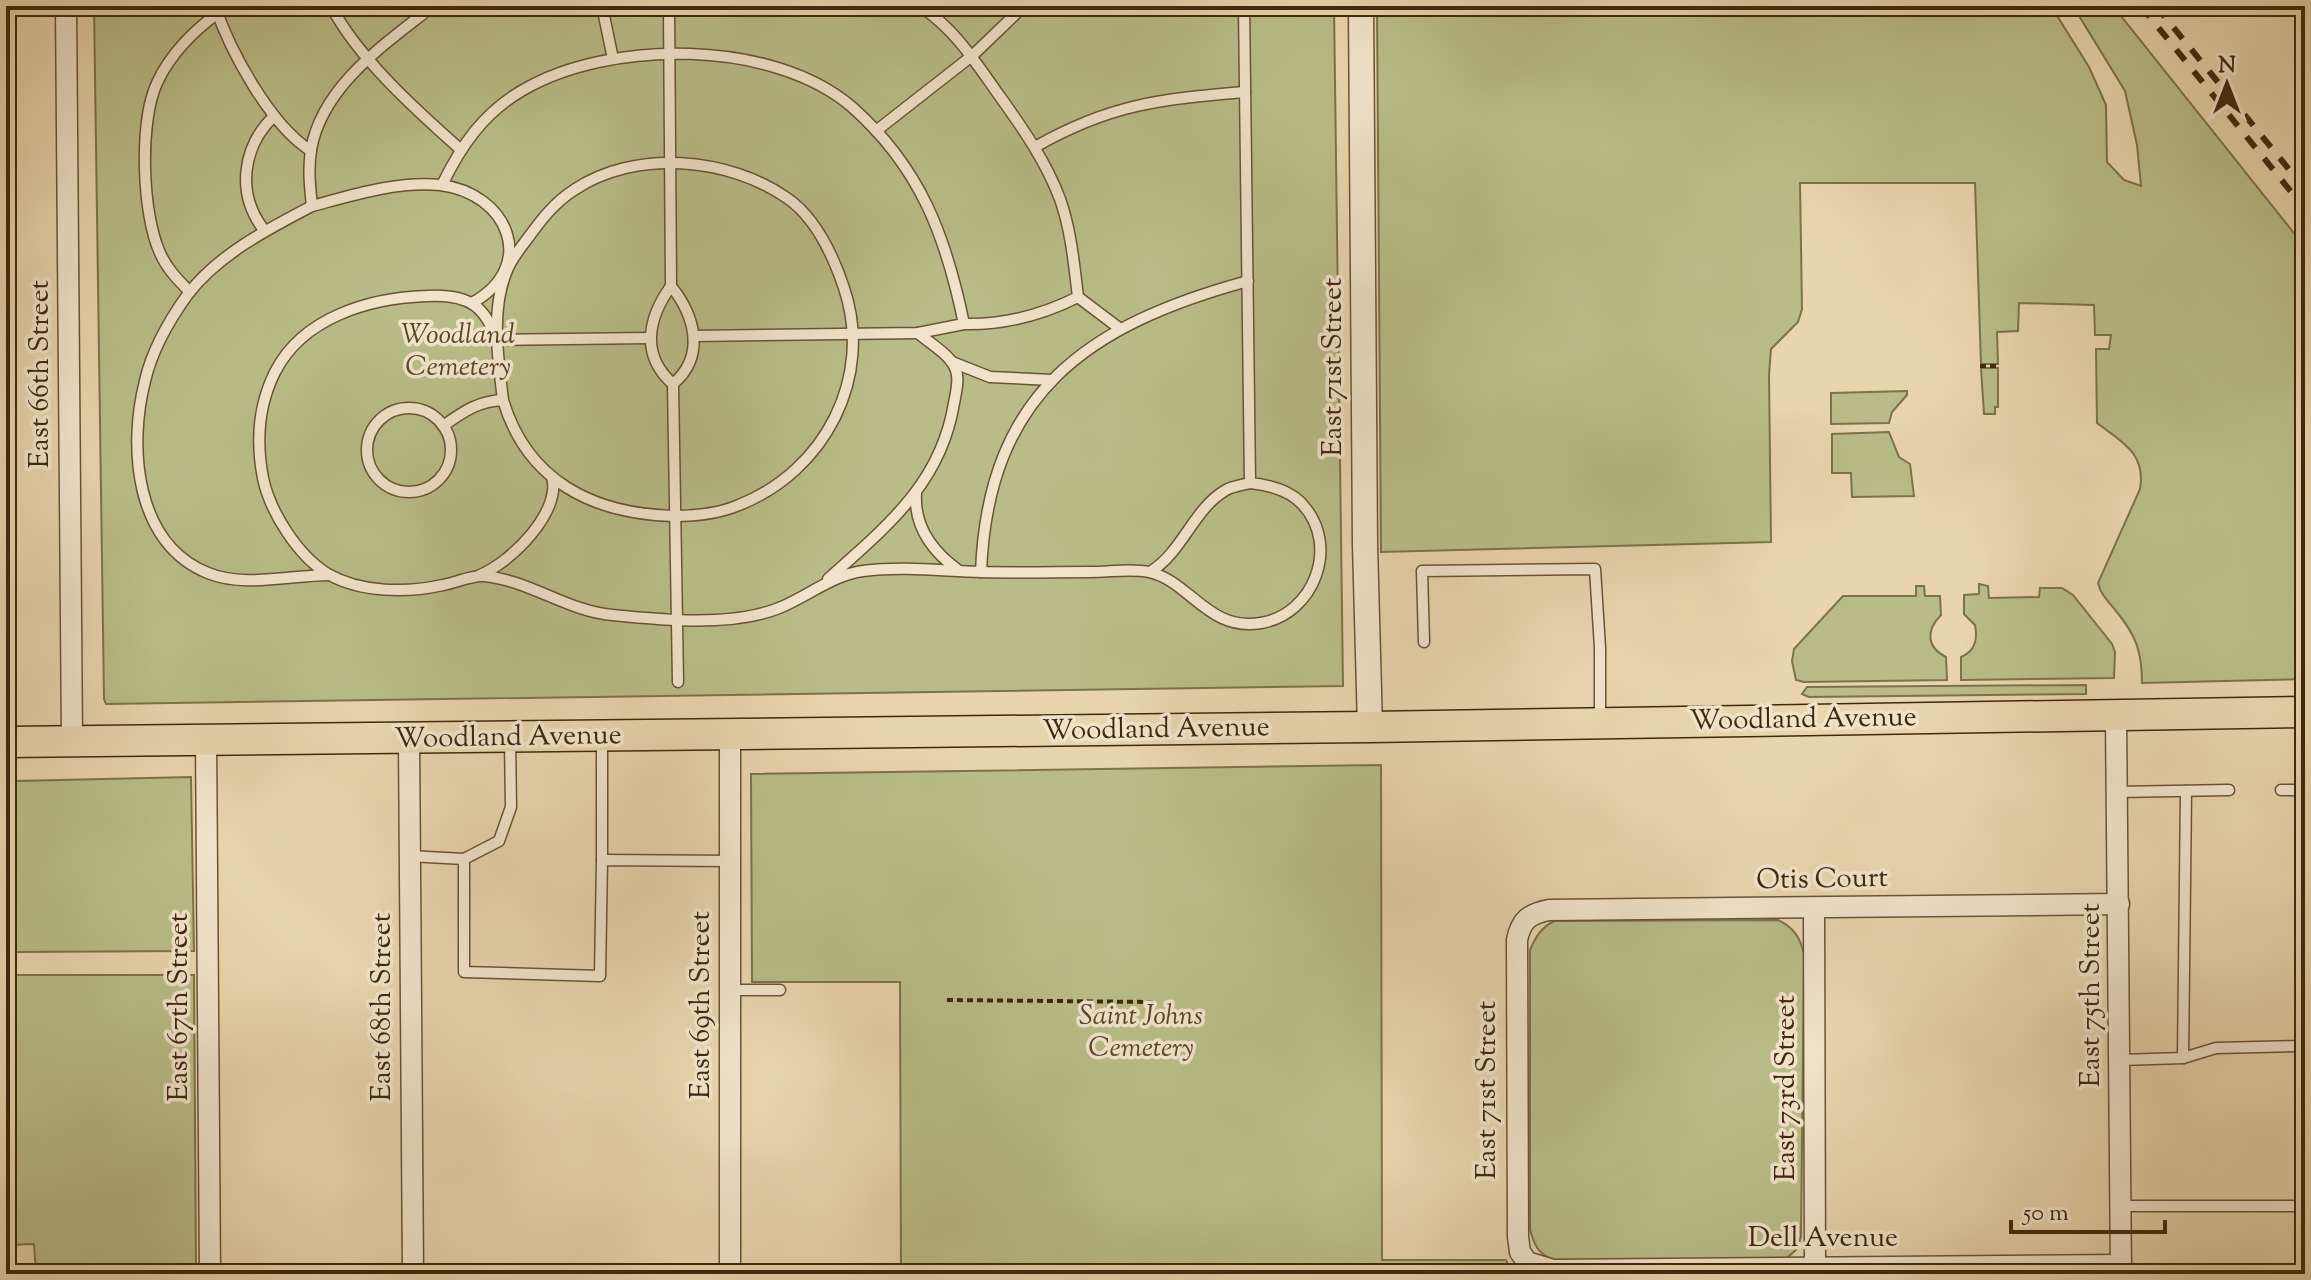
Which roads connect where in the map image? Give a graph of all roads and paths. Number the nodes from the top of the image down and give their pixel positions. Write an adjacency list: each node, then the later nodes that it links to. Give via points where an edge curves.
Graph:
1 (66, 6): 69 (street, East 66th Street)
2 (331, 6): 13 (lane)
3 (433, 6): 13 (lane)
4 (602, 6): 14 (lane)
5 (669, 6): 11 (lane)
6 (920, 6): 12 (lane)
7 (1024, 6): 12 (lane)
8 (1244, 6): 15 (lane)
9 (1361, 6): 63 (street, East 71st Street)
10 (216, 10): 16 (lane); 28 (lane, via 158,81 146,129 152,228 171,273)
11 (670, 54): 14 (lane); 17 (lane, via 771,66 826,89); 21 (lane)
12 (973, 55): 17 (lane); 18 (lane)
13 (370, 58): 19 (lane); 20 (lane, via 333,98)
14 (613, 59): 19 (lane, via 546,78 521,91 478,126)
15 (1245, 92): 18 (lane, via 1173,98 1113,111); 26 (lane)
16 (274, 116): 20 (lane); 24 (lane, via 262,128 246,167 251,210)
17 (876, 131): 31 (lane, via 902,162 934,219 954,273)
18 (1035, 147): 29 (lane, via 1061,202)
19 (460, 149): 22 (lane)
20 (311, 151): 23 (lane)
21 (672, 163): 25 (lane, via 623,170 576,189 543,218); 27 (lane); 34 (lane, via 743,175 802,210 826,245 842,283)
22 (442, 185): 23 (lane, via 379,190); 25 (lane, via 478,197 496,213 509,241)
23 (312, 206): 24 (lane)
24 (264, 230): 28 (lane)
25 (508, 268): 30 (lane, via 493,289); 37 (lane)
26 (1248, 281): 32 (lane, via 1173,304); 46 (lane)
27 (671, 286): 35 (lane, via 691,317); 36 (lane, via 656,309)
28 (190, 292): 54 (lane, via 168,325 145,380 138,446 149,515 176,553 208,573 241,579)
29 (1078, 297): 31 (lane, via 1021,319); 32 (lane)
30 (472, 303): 37 (lane); 54 (lane, via 437,295 359,305 313,330 275,371 259,429 266,490 293,540)
31 (964, 324): 33 (lane)
32 (1119, 328): 41 (lane)
33 (918, 333): 34 (lane); 38 (lane)
34 (853, 334): 35 (lane); 50 (lane, via 846,393 811,455 740,505)
35 (694, 336): 42 (lane, via 690,362)
36 (649, 338): 37 (lane); 42 (lane, via 654,360)
37 (497, 340): 43 (lane)
38 (952, 362): 41 (lane, via 990,377); 47 (lane, via 958,384 952,420 941,454)
39 (1980, 366): 40 (path)
40 (2000, 366)
41 (1052, 380): 52 (lane, via 1032,403 993,483)
42 (673, 384): 50 (lane)
43 (503, 400): 44 (lane, via 486,400); 45 (lane, via 516,434)
44 (443, 426): 44 (lane, via 423,410 409,407 383,415 368,437 366,451 375,476 385,485 411,492 437,481 451,456)
45 (552, 477): 48 (lane); 49 (lane)
46 (1250, 483): 53 (lane, via 1228,489 1210,503 1173,554); 53 (lane, via 1290,494 1314,523 1319,565 1314,585 1291,610 1265,622 1229,621)
47 (916, 492): 51 (lane, via 918,517 930,544); 56 (lane)
48 (576, 494): 49 (lane); 50 (lane, via 617,509)
49 (553, 499): 55 (lane, via 522,544)
50 (676, 516): 57 (lane)
51 (960, 571): 52 (lane); 56 (lane, via 860,572)
52 (981, 572): 53 (lane)
53 (1150, 572)
54 (329, 575): 55 (lane, via 388,590 440,586)
55 (480, 575): 57 (lane, via 580,609)
56 (818, 588): 57 (lane, via 762,614)
57 (677, 620): 59 (lane)
58 (1424, 642): 62 (lane, via 1422,571 1595,569)
59 (678, 682)
60 (2305, 712): 61 (main road, Woodland Avenue)
61 (2116, 716): 62 (main road, Woodland Avenue); 75 (street, East 75th Street)
62 (1600, 723): 63 (main road, Woodland Avenue)
63 (1370, 727): 64 (main road, Woodland Avenue)
64 (730, 735): 65 (main road, Woodland Avenue); 79 (street, East 69th Street)
65 (602, 737): 66 (main road, Woodland Avenue); 78 (lane)
66 (510, 738): 68 (main road, Woodland Avenue); 77 (lane, via 511,807 499,841)
67 (206, 739): 68 (main road, Woodland Avenue); 69 (main road, Woodland Avenue); 95 (street, East 67th Street)
68 (409, 739): 76 (street, East 68th Street)
69 (72, 741): 70 (main road, Woodland Avenue)
70 (6, 742)
71 (2229, 790): 74 (lane)
72 (2281, 790): 73 (lane)
73 (2305, 790)
74 (2192, 791): 75 (lane); 88 (lane)
75 (2117, 792): 80 (street, East 75th Street)
76 (409, 856): 77 (lane); 96 (street, East 68th Street)
77 (464, 859): 78 (lane, via 464,972 600,976)
78 (602, 860): 79 (lane)
79 (730, 861): 83 (street, East 69th Street)
80 (2119, 904): 81 (street, Otis Court); 89 (street, East 75th Street)
81 (1814, 908): 82 (street, Otis Court, via 1549,910); 93 (street, East 73rd Street)
82 (1526, 917): 92 (street, East 71st Street, via 1517,940 1517,986 1518,1237)
83 (730, 990): 84 (lane); 97 (street, East 69th Street)
84 (780, 990)
85 (947, 1000): 86 (path)
86 (1156, 1002)
87 (2305, 1041): 88 (lane, via 2295,1046 2216,1048)
88 (2183, 1058): 89 (lane)
89 (2120, 1060): 90 (street, East 75th Street)
90 (2121, 1206): 91 (lane); 94 (street, East 75th Street)
91 (2305, 1206)
92 (1527, 1262): 93 (street, Dell Avenue, via 1553,1270)
93 (1815, 1267): 94 (street, Dell Avenue)
94 (2121, 1270)
95 (210, 1274)
96 (413, 1274)
97 (730, 1274)

